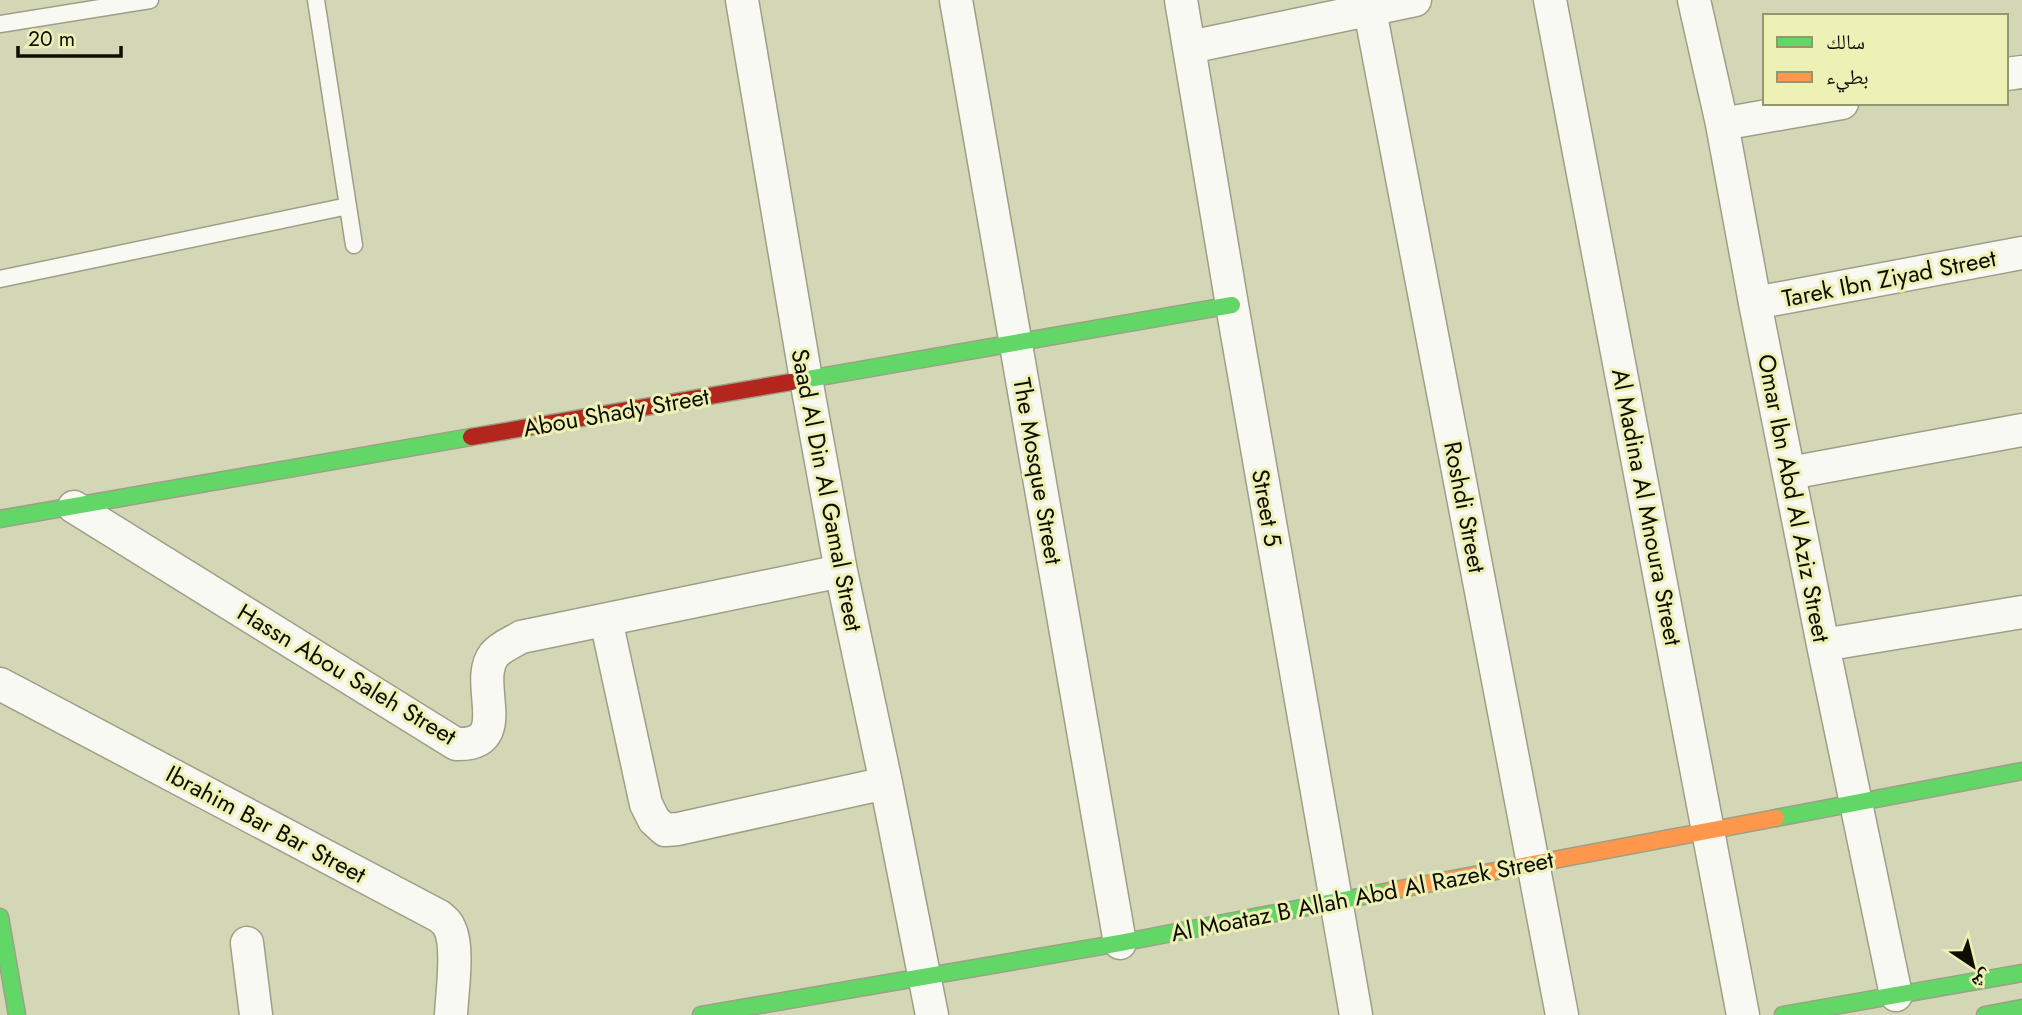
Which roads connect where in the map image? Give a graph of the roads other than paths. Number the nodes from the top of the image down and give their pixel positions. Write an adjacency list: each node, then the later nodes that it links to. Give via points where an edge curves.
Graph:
1 (150, 0): 10 (lane)
2 (316, 0): 14 (lane)
3 (742, 0): 21 (street, Saad Al Din Al Gamal Street)
4 (956, 0): 20 (street, The Mosque Street)
5 (1181, 0): 11 (street, Street 5)
6 (1415, 0): 9 (street)
7 (1550, 0): 34 (street, Al Madina Al Mnoura Street)
8 (1694, 0): 13 (street, Omar Ibn Abd Al Aziz Street)
9 (1369, 5): 11 (street); 35 (street, Roshdi Street)
10 (0, 24)
11 (1190, 47): 19 (street, Street 5)
12 (1831, 105): 13 (street)
13 (1722, 124): 18 (street, Omar Ibn Abd Al Aziz Street)
14 (348, 206): 15 (lane); 17 (lane)
15 (354, 245)
16 (2022, 253): 18 (street, Tarek Ibn Ziyad Street)
17 (0, 279)
18 (1755, 303): 23 (street, Omar Ibn Abd Al Aziz Street)
19 (1231, 305): 20 (street, Abou Shady Street); 36 (street, Street 5)
20 (1016, 342): 21 (street, Abou Shady Street); 39 (street, The Mosque Street)
21 (806, 379): 24 (street, Abou Shady Street); 26 (street, Saad Al Din Al Gamal Street)
22 (2022, 430): 23 (street)
23 (1790, 473): 29 (street, Omar Ibn Abd Al Aziz Street)
24 (74, 507): 25 (street, Abou Shady Street); 28 (street, Hassn Abou Saleh Street, via 456,744 471,744 489,727 488,669 494,654 522,637)
25 (0, 519)
26 (841, 571): 28 (street); 32 (street, Saad Al Din Al Gamal Street)
27 (2022, 612): 29 (street)
28 (606, 620): 32 (street, via 646,804 665,830)
29 (1824, 645): 33 (street, Omar Ibn Abd Al Aziz Street)
30 (0, 684): 45 (street, Ibrahim Bar Bar Street, via 439,916 453,937)
31 (2022, 771): 33 (street, Al Moataz B Allah Abd Al Razek Street)
32 (886, 783): 41 (street, Saad Al Din Al Gamal Street)
33 (1856, 803): 34 (street, Al Moataz B Allah Abd Al Razek Street); 42 (street, Omar Ibn Abd Al Aziz Street)
34 (1708, 830): 35 (street, Al Moataz B Allah Abd Al Razek Street); 50 (street, Al Madina Al Mnoura Street)
35 (1533, 864): 36 (street, Al Moataz B Allah Abd Al Razek Street); 49 (street, Roshdi Street)
36 (1335, 900): 39 (street, Al Moataz B Allah Abd Al Razek Street); 48 (street, Street 5)
37 (0, 917): 43 (street)
38 (247, 943): 44 (street)
39 (1120, 943): 41 (street, Al Moataz B Allah Abd Al Razek Street)
40 (2022, 973): 42 (street)
41 (924, 977): 46 (street, Al Moataz B Allah Abd Al Razek Street); 47 (street, Saad Al Din Al Gamal Street)
42 (1896, 995): 51 (street)
43 (17, 1015)
44 (256, 1015)
45 (451, 1015)
46 (701, 1015)
47 (932, 1015)
48 (1356, 1015)
49 (1562, 1015)
50 (1742, 1015)
51 (1783, 1015)

